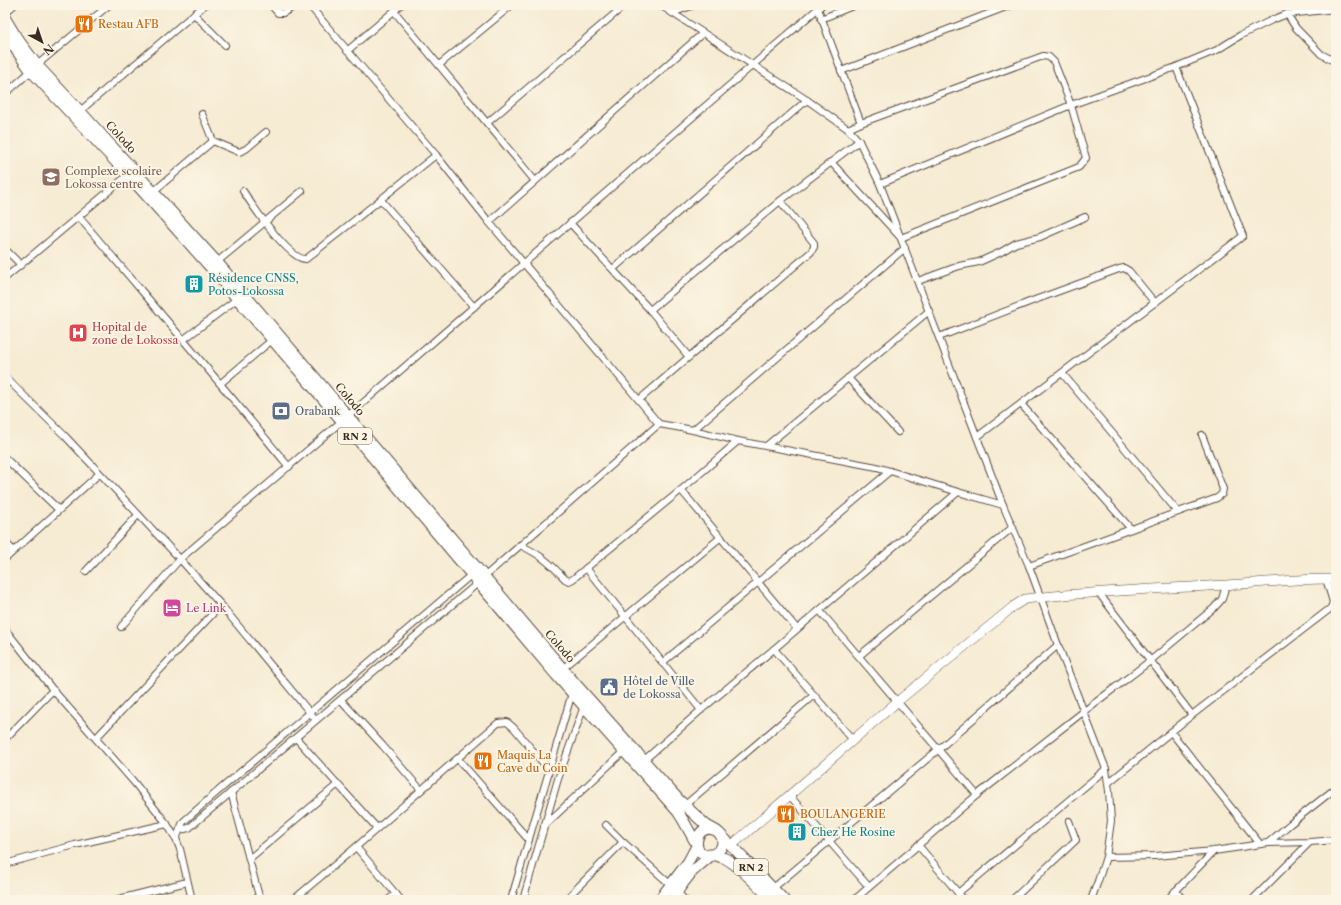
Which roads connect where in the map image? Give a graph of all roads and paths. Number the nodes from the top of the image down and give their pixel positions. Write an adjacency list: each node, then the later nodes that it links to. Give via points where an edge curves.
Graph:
1 (14, 5): 17 (street)
2 (109, 5): 31 (street)
3 (205, 5): 19 (street)
4 (271, 5): 5 (street, via 278,13 283,13)
5 (297, 5)
6 (309, 5): 26 (street)
7 (401, 5): 16 (street)
8 (512, 5): 29 (street)
9 (625, 5): 38 (street)
10 (660, 5): 18 (street)
11 (694, 5): 18 (street)
12 (855, 5): 22 (street)
13 (1011, 5): 32 (street)
14 (819, 6): 22 (street); 28 (street)
15 (1336, 9): 20 (street)
16 (394, 11): 26 (street); 29 (street)
17 (5, 13)
18 (672, 13): 23 (street)
19 (194, 14): 25 (street); 36 (street)
20 (1288, 14): 27 (street, via 1296,28 1321,54); 30 (street, via 1255,27 1217,50)
21 (5, 18): 31 (main road, Colodo / RN 2)
22 (821, 19): 32 (street)
23 (702, 33): 28 (street); 47 (street)
24 (5, 34): 31 (main road, Colodo / RN 2, via 14,48)
25 (225, 45)
26 (347, 51): 44 (street)
27 (1336, 61)
28 (753, 65): 34 (street); 58 (street)
29 (439, 66): 38 (street)
30 (1176, 67): 35 (street); 69 (street, via 1244,236)
31 (34, 68): 33 (street); 36 (main road, Colodo / RN 2); 46 (main road, Colodo / RN 2)
32 (841, 71): 39 (street)
33 (5, 94)
34 (807, 100): 40 (street); 65 (street)
35 (1071, 105): 39 (street, via 1054,62 1050,57 1043,56); 48 (street); 59 (street, via 1086,158 1079,167)
36 (80, 111): 51 (main road, Colodo / RN 2)
37 (202, 114): 42 (street)
38 (488, 123): 47 (street)
39 (861, 123): 40 (street)
40 (848, 129): 43 (street)
41 (266, 132): 42 (street, via 239,152)
42 (213, 141): 51 (street)
43 (859, 141): 45 (street); 48 (street)
44 (436, 155): 52 (street); 56 (street)
45 (831, 162): 53 (street); 59 (street)
46 (128, 175): 54 (street); 68 (main road, Colodo / RN 2)
47 (535, 181): 56 (street)
48 (880, 184): 59 (street)
49 (243, 191): 57 (street)
50 (302, 191): 57 (street)
51 (154, 192): 62 (main road, Colodo / RN 2)
52 (381, 200): 57 (street, via 302,260 295,256); 70 (street)
53 (780, 201): 71 (street); 76 (street, via 814,243 814,247)
54 (79, 216): 64 (street); 74 (street)
55 (1084, 217): 67 (street, via 979,262 959,266)
56 (489, 222): 63 (street)
57 (265, 223): 62 (street)
58 (570, 223): 63 (street); 65 (street)
59 (901, 238): 60 (street)
60 (905, 248): 67 (street); 85 (street)
61 (5, 249): 64 (street)
62 (217, 262): 83 (main road, Colodo / RN 2)
63 (524, 263): 70 (street); 81 (street)
64 (21, 265): 66 (street)
65 (613, 269): 71 (street)
66 (5, 278)
67 (918, 281): 72 (street)
68 (237, 299): 74 (street); 75 (main road, Colodo / RN 2)
69 (1155, 303): 73 (street, via 1124,268 1032,300); 77 (street)
70 (474, 307): 83 (street)
71 (650, 310): 76 (street)
72 (929, 311): 73 (street); 79 (street)
73 (939, 337): 88 (street)
74 (183, 340): 80 (street)
75 (272, 340): 80 (street); 83 (main road, Colodo / RN 2)
76 (689, 357): 81 (street)
77 (1062, 373): 82 (street); 99 (street)
78 (5, 377): 94 (street, via 65,436)
79 (848, 378): 86 (street); 90 (street)
80 (221, 383): 92 (street)
81 (639, 400): 84 (street)
82 (1021, 404): 88 (street); 102 (street)
83 (345, 418): 92 (street); 112 (main road, Colodo / RN 2)
84 (659, 424): 85 (street); 105 (street)
85 (693, 430): 89 (street)
86 (898, 432)
87 (1202, 435): 99 (street, via 1223,489 1222,494)
88 (977, 437): 97 (street)
89 (738, 441): 90 (street); 95 (street)
90 (766, 446): 93 (street)
91 (5, 458): 98 (street)
92 (289, 467): 108 (street)
93 (890, 471): 96 (street); 115 (street)
94 (99, 474): 98 (street); 100 (street)
95 (681, 490): 103 (street); 110 (street)
96 (958, 492): 97 (street); 120 (street)
97 (1003, 505): 101 (street)
98 (58, 509): 106 (street)
99 (1178, 512): 102 (street)
100 (138, 515): 108 (street); 111 (street)
101 (1013, 527): 109 (street); 127 (street)
102 (1131, 529): 109 (street)
103 (721, 537): 115 (street); 121 (street)
104 (5, 542): 106 (street)
105 (520, 545): 110 (street, via 547,560 569,581); 112 (street)
106 (13, 550): 107 (street)
107 (5, 558)
108 (180, 559): 119 (street); 122 (street)
109 (1030, 566): 118 (street)
110 (586, 568): 121 (street)
111 (86, 571)
112 (478, 578): 130 (main road, Colodo / RN 2); 134 (street); 138 (street)
113 (1326, 579): 114 (main road); 116 (main road); 140 (street, via 1333,602 1331,608)
114 (1336, 579)
115 (758, 583): 124 (street); 129 (street)
116 (1226, 585): 117 (main road); 128 (street, via 1219,604)
117 (1098, 592): 118 (main road); 128 (street)
118 (1040, 597): 125 (street); 135 (main road, via 1020,601)
119 (221, 605): 138 (street); 143 (street)
120 (820, 611): 124 (street); 127 (street)
121 (625, 616): 129 (street); 130 (street)
122 (121, 627)
123 (5, 629): 131 (street)
124 (797, 629): 126 (street)
125 (1058, 645): 139 (street); 147 (street)
126 (774, 649): 133 (street); 137 (street)
127 (859, 656): 135 (street)
128 (1150, 661): 139 (street); 140 (street)
129 (662, 663): 137 (street)
130 (560, 671): 132 (main road, Colodo / RN 2); 150 (main road, Colodo / RN 2)
131 (53, 690): 143 (street); 145 (street)
132 (572, 693): 136 (main road, Colodo / RN 2); 152 (street)
133 (814, 696): 146 (street); 160 (street)
134 (341, 700): 141 (street); 156 (street)
135 (898, 701): 146 (main road); 147 (street)
136 (584, 706): 148 (main road, Colodo / RN 2); 164 (street)
137 (701, 710): 150 (street)
138 (310, 712): 141 (street); 166 (street, via 183,822)
139 (1083, 712): 151 (street); 158 (street)
140 (1192, 715): 142 (street)
141 (316, 720): 144 (street)
142 (1172, 732): 153 (street); 175 (street)
143 (96, 738): 162 (street)
144 (296, 738): 154 (street); 157 (street)
145 (5, 739)
146 (853, 740): 159 (main road)
147 (939, 749): 158 (street); 171 (street)
148 (623, 752): 150 (main road, Colodo / RN 2); 164 (street)
149 (458, 758): 152 (street, via 498,723 507,722); 156 (street); 169 (street)
150 (641, 763): 160 (main road, Colodo / RN 2); 176 (main road, Colodo / RN 2, via 678,812)
151 (1106, 768): 153 (street); 190 (street)
152 (550, 770): 169 (street)
153 (1108, 783): 182 (street, via 1110,821)
154 (338, 784): 165 (street); 183 (street)
155 (1336, 788): 174 (street)
156 (421, 790): 165 (street)
157 (230, 792): 166 (street, via 189,828); 183 (street)
158 (977, 795): 177 (street)
159 (790, 796): 171 (street); 178 (main road)
160 (685, 805): 167 (main road, Colodo / RN 2)
161 (1069, 821): 210 (street, via 1076,840)
162 (167, 824): 168 (street); 184 (street)
163 (606, 825): 172 (street)
164 (544, 826): 201 (street)
165 (377, 828): 179 (street)
166 (180, 830): 168 (street)
167 (716, 831): 176 (main road, via 706,829 700,832); 178 (main road, RN 2); 181 (main road, via 722,839 722,846)
168 (176, 839): 185 (street)
169 (529, 840): 200 (street)
170 (1336, 840): 173 (street)
171 (830, 841): 186 (street); 188 (street)
172 (623, 842): 187 (street); 202 (street)
173 (1310, 842): 174 (street); 214 (street)
174 (1268, 843): 175 (street)
175 (1260, 844): 180 (street)
176 (697, 845): 181 (main road, via 700,851); 187 (main road)
177 (918, 845): 186 (street); 190 (street)
178 (731, 846): 188 (main road, RN 2)
179 (356, 847): 191 (street); 197 (street)
180 (1214, 851): 182 (street); 189 (street)
181 (712, 855): 187 (main road); 206 (main road, RN 2, via 734,863)
182 (1106, 857): 211 (street)
183 (248, 859): 196 (street)
184 (5, 864)
185 (187, 882): 193 (street); 195 (street)
186 (869, 887): 208 (street)
187 (674, 888): 203 (main road); 204 (main road); 205 (street)
188 (772, 888): 207 (main road, RN 2)
189 (1175, 891): 212 (street); 213 (street)
190 (958, 893): 209 (street)
191 (396, 894): 198 (street); 199 (street)
192 (1336, 897): 215 (street)
193 (125, 899): 194 (street)
194 (115, 900)
195 (192, 900)
196 (260, 900)
197 (293, 900)
198 (388, 900)
199 (401, 900)
200 (511, 900)
201 (523, 900)
202 (565, 900)
203 (659, 900)
204 (671, 900)
205 (685, 900)
206 (772, 900)
207 (784, 900)
208 (854, 900)
209 (964, 900)
210 (1012, 900)
211 (1091, 900)
212 (1168, 900)
213 (1184, 900)
214 (1252, 900)
215 (1333, 900)

